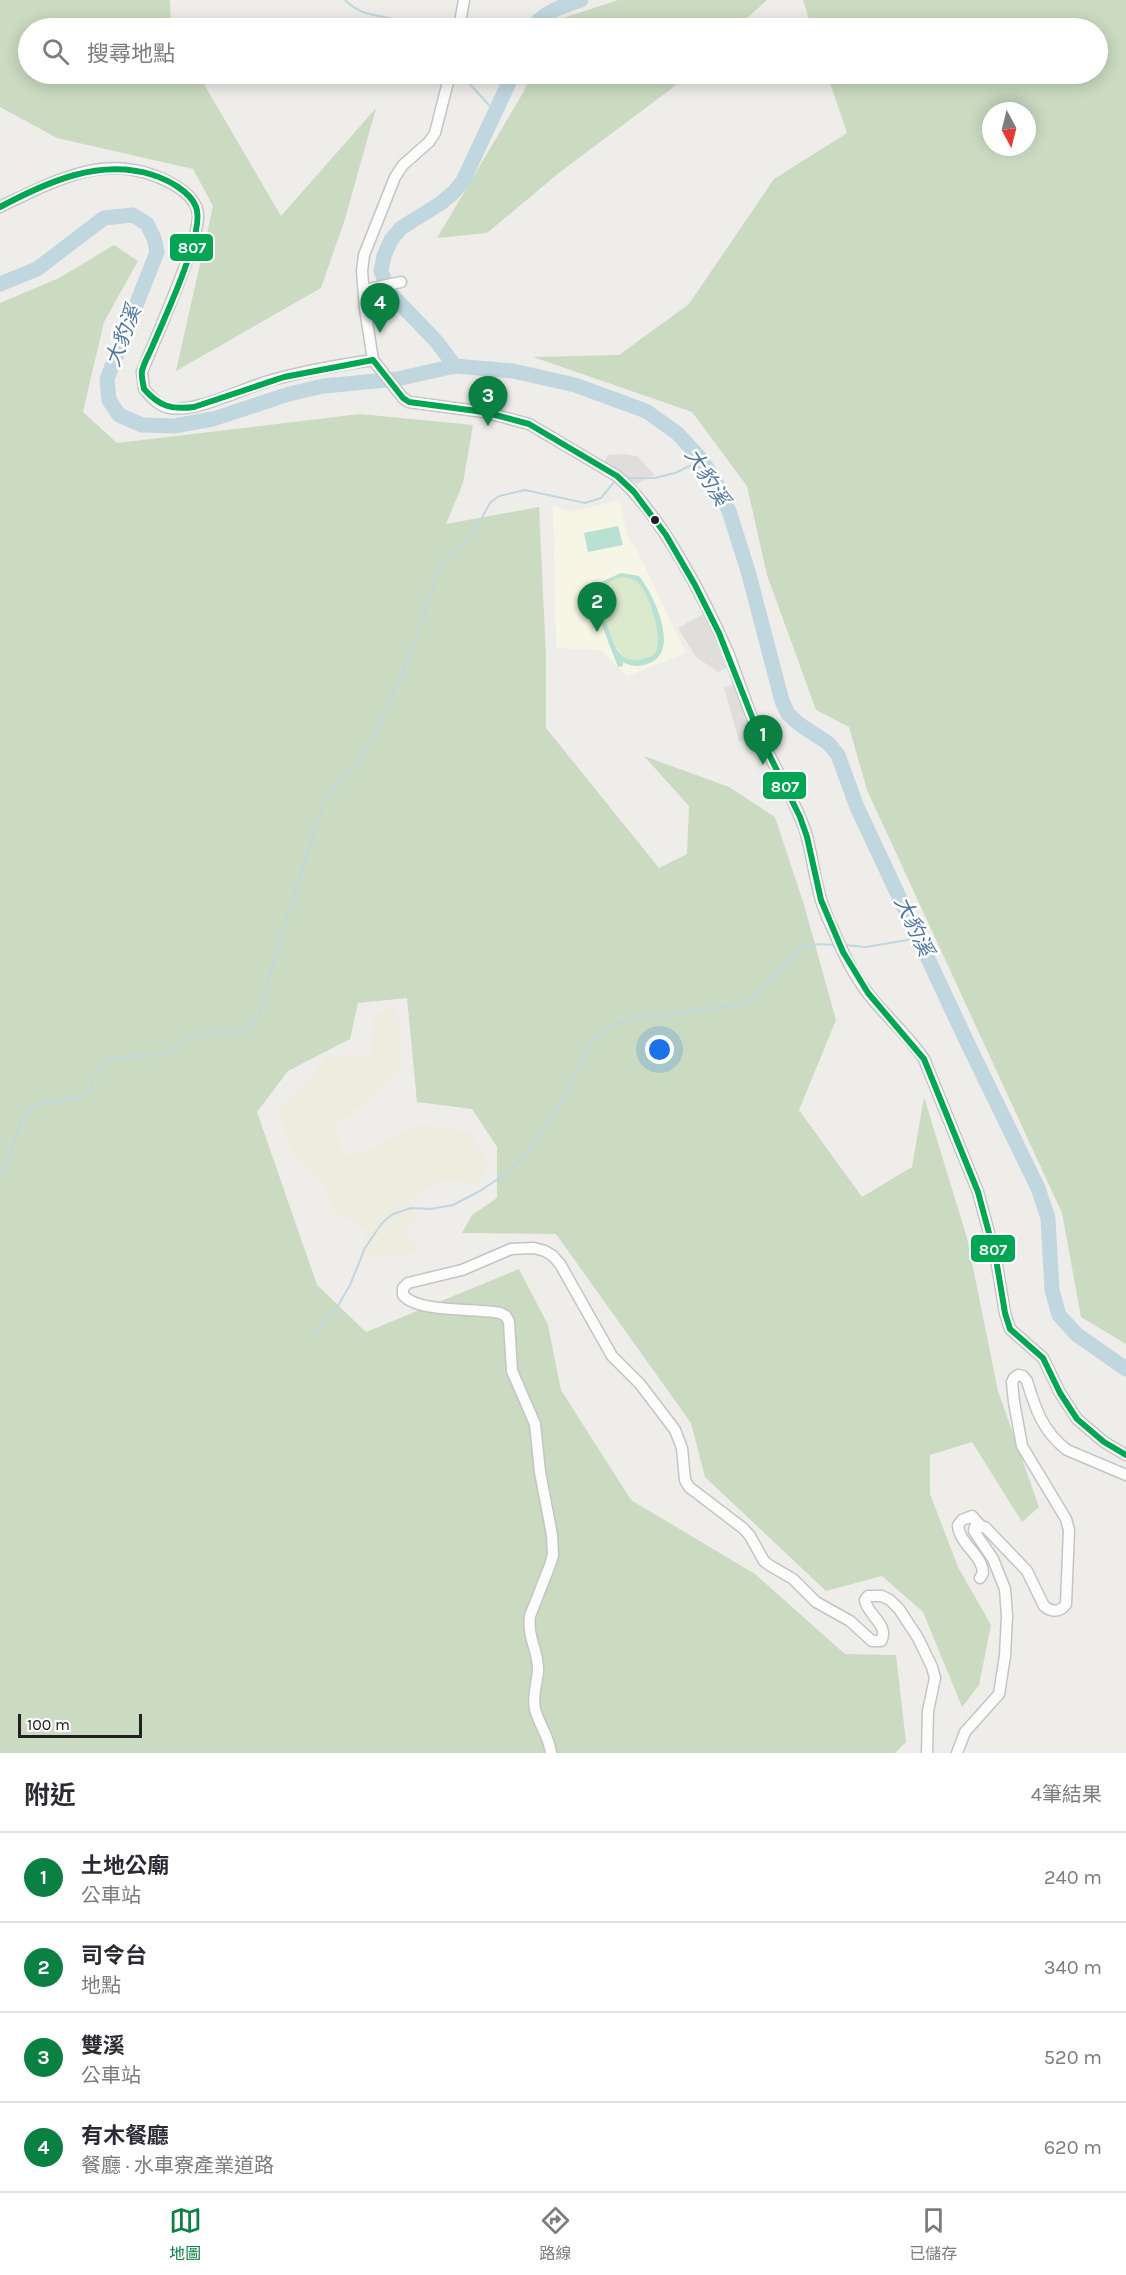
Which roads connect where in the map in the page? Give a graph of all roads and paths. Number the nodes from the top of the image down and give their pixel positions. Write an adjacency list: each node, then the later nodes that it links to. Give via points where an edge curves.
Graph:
1 (464, 0): 2 (street)
2 (461, 18)
3 (447, 84): 6 (street, via 435,133 395,177 364,255)
4 (0, 207): 7 (street, via 58,179 85,170 110,168 141,170 184,191 195,202 198,216 193,242 142,372 144,389 162,405 182,408 298,373)
5 (400, 282): 6 (street)
6 (367, 289): 7 (street)
7 (375, 365): 8 (street, via 403,398 416,404 484,412 540,429 616,476 659,525 723,643 762,741 792,799 805,831 826,914 849,964 867,992 924,1059 978,1192 1010,1329 1043,1358 1077,1419)
8 (1126, 1455)
9 (1126, 1474): 10 (street, via 1060,1445 1038,1415 1027,1381 1018,1375 1012,1382 1022,1446 1060,1507 1069,1530 1067,1597 1063,1608 1057,1611 1044,1606 1021,1563)
10 (980, 1525): 11 (street, via 972,1516 958,1525 961,1537 983,1569); 14 (street, via 974,1531 993,1559 1005,1589 1005,1656 999,1694 965,1731)
11 (980, 1578)
12 (551, 1753): 13 (street, via 533,1702 538,1663 529,1624 553,1554 552,1535 535,1424 512,1371 509,1322 500,1313 427,1306 403,1295 408,1283 462,1270 512,1249 524,1248 545,1251 560,1264 616,1362 640,1384 675,1430 689,1487 744,1529 764,1560 816,1602 850,1620 872,1641 881,1641 883,1631 866,1606 868,1596 882,1596 899,1610 928,1657 935,1678 928,1711)
13 (927, 1753)
14 (957, 1753)

